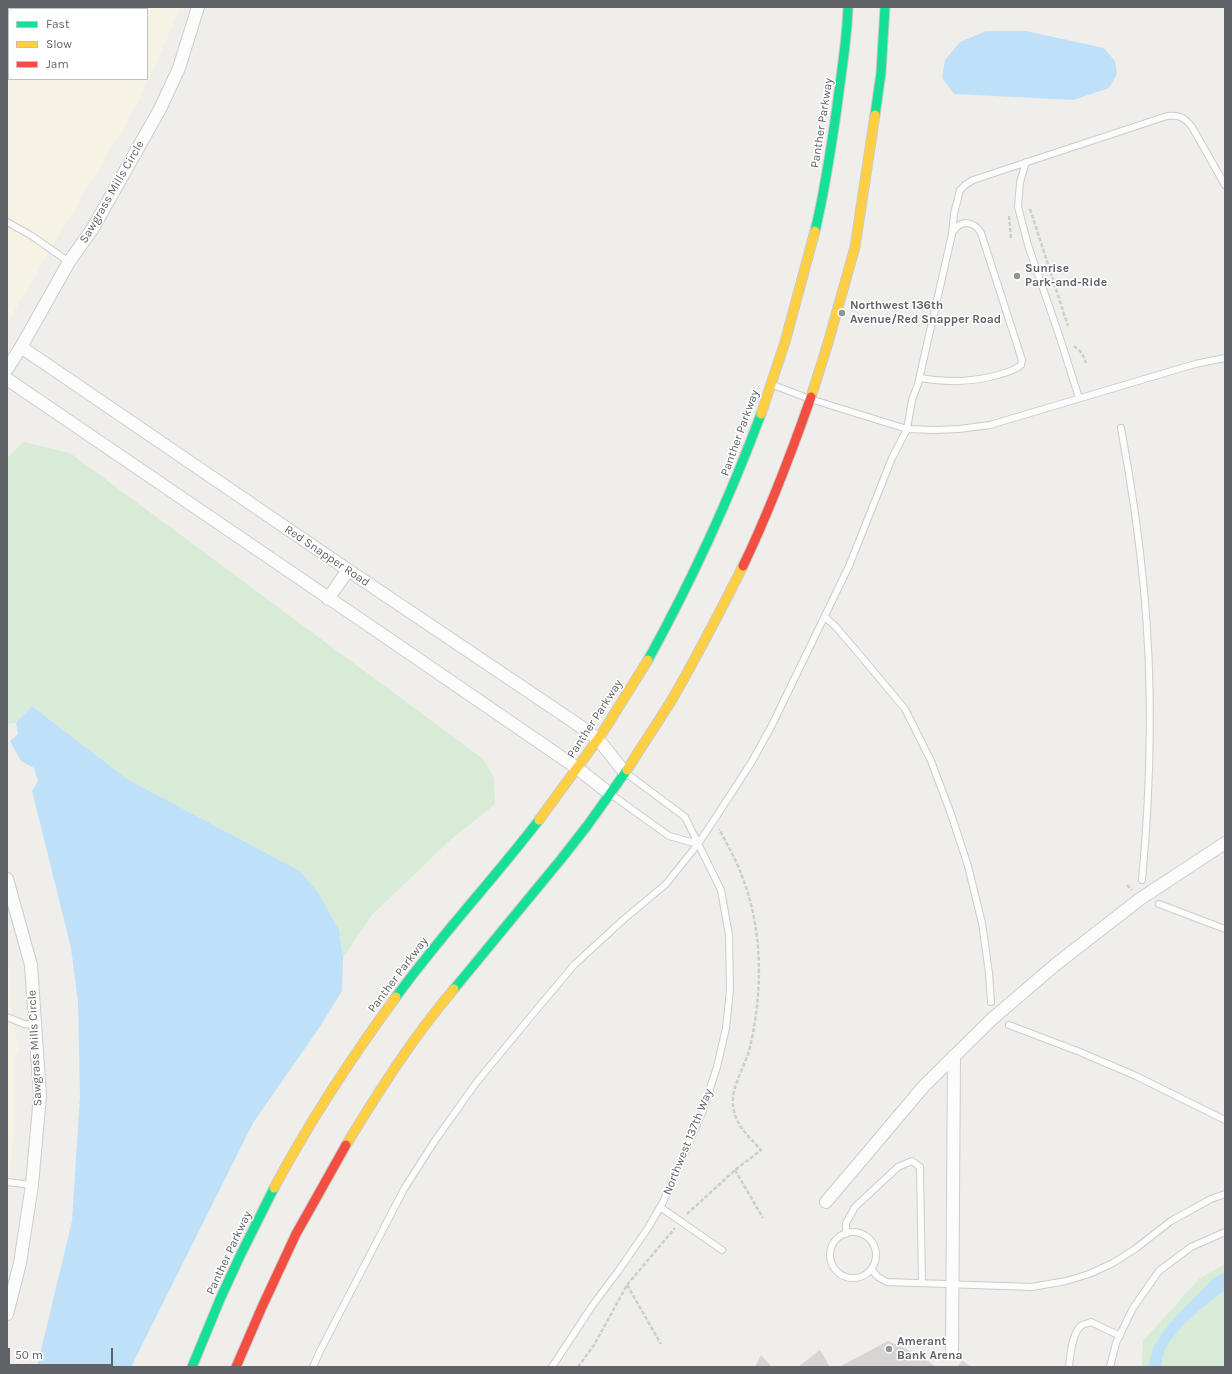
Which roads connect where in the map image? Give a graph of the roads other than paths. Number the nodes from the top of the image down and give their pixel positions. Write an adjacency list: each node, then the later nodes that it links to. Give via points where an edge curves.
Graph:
1 (198, 7): 8 (street, Sawgrass Mills Circle, via 179,68 160,109 93,228)
2 (848, 7): 14 (main road, Panther Parkway, via 847,32 823,192 794,309)
3 (885, 7): 16 (main road, via 881,73 855,246)
4 (1026, 162): 5 (lane, via 1167,116 1177,116 1186,119 1192,127); 7 (lane, via 965,185 960,190); 15 (lane, via 1020,182 1018,207 1028,245)
5 (1225, 185)
6 (7, 222): 8 (lane)
7 (952, 234): 12 (lane); 12 (lane, via 957,226 964,223 977,226 981,233 1022,360 1021,365 1016,370 968,381)
8 (69, 262): 9 (street, Sawgrass Mills Circle)
9 (21, 347): 11 (street, Sawgrass Mills Circle); 19 (street, Red Snapper Road)
10 (1225, 358): 15 (lane, via 1194,364)
11 (7, 368)
12 (920, 378): 18 (lane, via 912,400)
13 (7, 379): 20 (street)
14 (771, 385): 16 (lane); 22 (main road, Panther Parkway, via 745,457 709,541 651,653)
15 (1079, 398): 18 (lane, via 990,424 959,429)
16 (810, 399): 18 (lane); 24 (main road, via 771,504 717,619)
17 (1121, 428): 29 (lane, via 1139,543 1147,634 1150,766)
18 (907, 429): 21 (lane, via 892,458 849,566)
19 (348, 570): 20 (street); 22 (street, Red Snapper Road)
20 (328, 599): 23 (street)
21 (825, 617): 27 (lane, via 771,728); 32 (lane, via 905,709 931,761 973,885 982,923)
22 (598, 739): 23 (main road, Panther Parkway); 24 (street, Red Snapper Road)
23 (577, 768): 25 (street); 52 (main road, Panther Parkway, via 529,833 407,981 336,1083 262,1212 221,1297)
24 (625, 773): 25 (main road); 27 (lane, Northwest 137th Way, via 685,817)
25 (610, 794): 27 (lane, via 669,836); 53 (main road, via 538,888 436,1010 392,1072 347,1144 296,1234)
26 (1225, 843): 36 (street, via 1140,900 1055,965 992,1019)
27 (698, 844): 42 (lane, Northwest 137th Way, via 721,890 729,935 730,990 726,1028 717,1067 702,1113); 54 (lane, via 666,884 574,965 471,1089 404,1189)
28 (7, 879): 34 (street, Sawgrass Mills Circle, via 31,965)
29 (1142, 880)
30 (1159, 904): 31 (lane)
31 (1225, 929)
32 (991, 1002)
33 (7, 1017): 34 (lane, via 24,1024)
34 (35, 1025): 39 (street, Sawgrass Mills Circle, via 40,1096)
35 (1009, 1025): 37 (lane, via 1080,1052)
36 (954, 1056): 41 (street, via 924,1086); 48 (street)
37 (1225, 1120)
38 (7, 1182): 39 (lane)
39 (32, 1186): 49 (street, Sawgrass Mills Circle, via 20,1262)
40 (1225, 1194): 48 (lane, via 1171,1221 1135,1249 1089,1274 1032,1287)
41 (826, 1202)
42 (660, 1208): 45 (lane); 55 (lane, Northwest 137th Way)
43 (1225, 1232): 50 (lane, via 1191,1247 1160,1271 1133,1308)
44 (846, 1234): 46 (lane, via 862,1234 872,1242 876,1253); 46 (lane, via 833,1244 831,1261 835,1269 853,1278 865,1275); 47 (lane, via 846,1223 855,1207 898,1166 912,1160 920,1167)
45 (722, 1250)
46 (871, 1269): 47 (lane, via 878,1277 888,1282)
47 (922, 1283): 48 (lane)
48 (952, 1284): 51 (street)
49 (7, 1314)
50 (1120, 1336): 56 (lane, via 1091,1322 1081,1326 1072,1346); 57 (lane)
51 (952, 1351)
52 (192, 1367)
53 (236, 1367)
54 (314, 1367)
55 (552, 1367)
56 (1069, 1367)
57 (1110, 1367)

